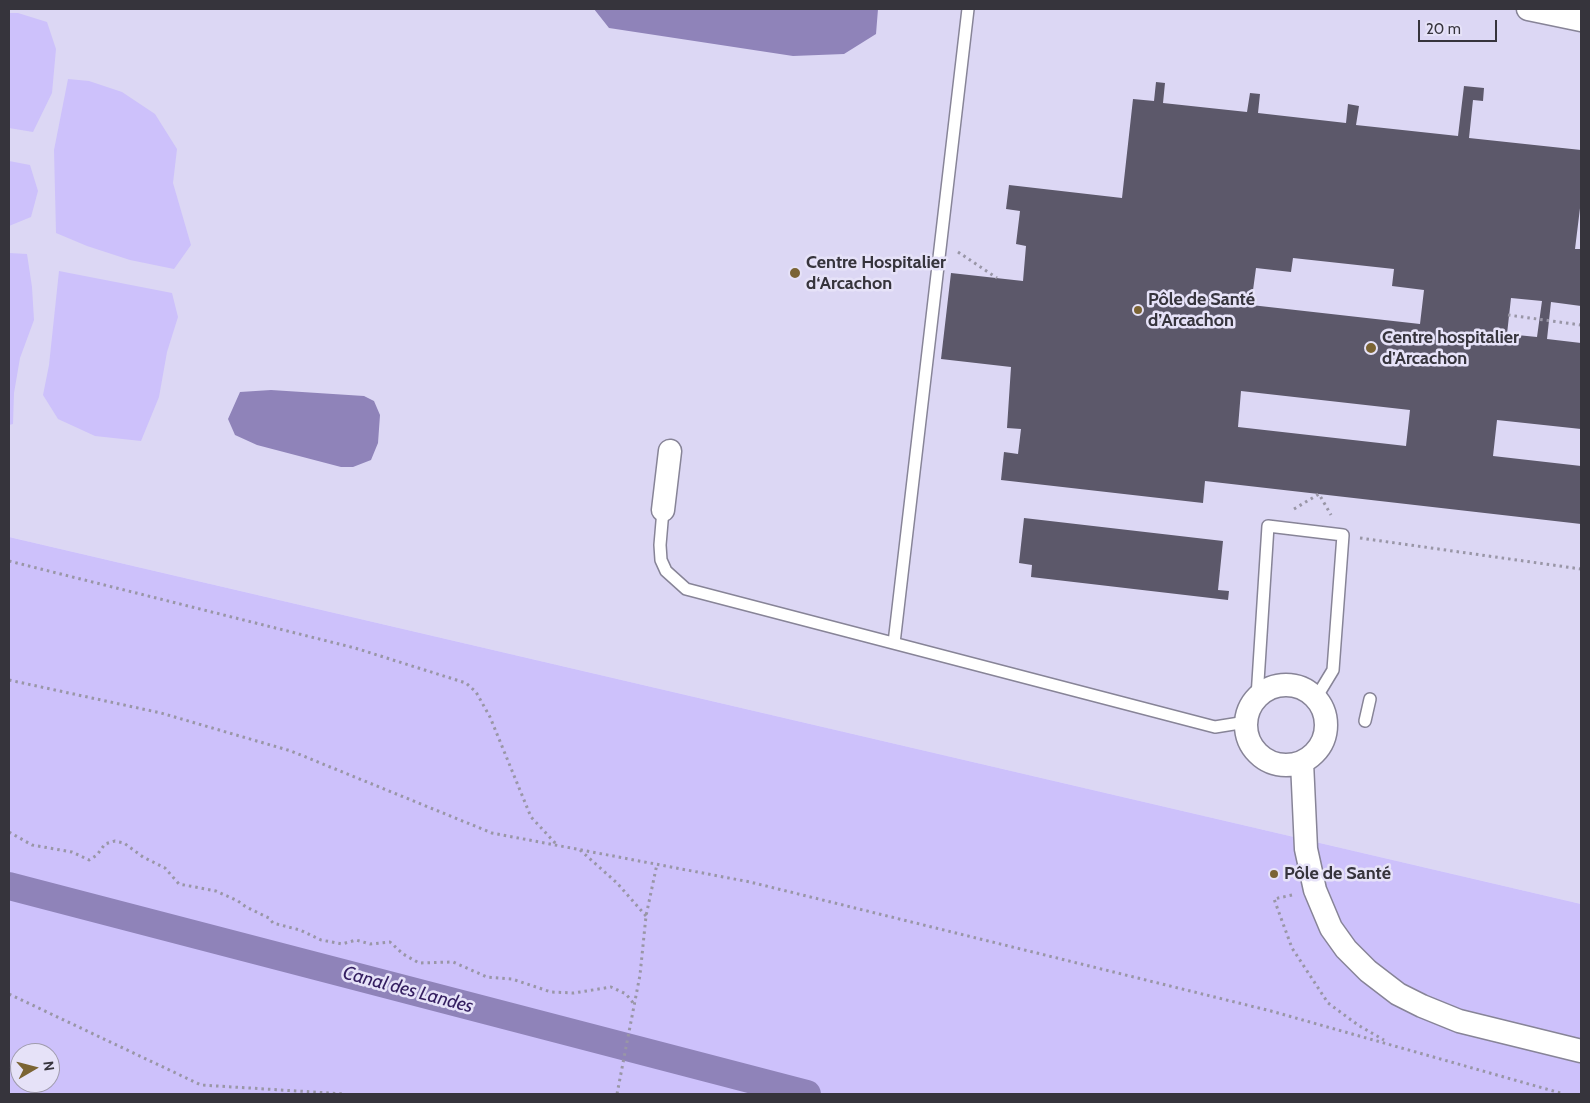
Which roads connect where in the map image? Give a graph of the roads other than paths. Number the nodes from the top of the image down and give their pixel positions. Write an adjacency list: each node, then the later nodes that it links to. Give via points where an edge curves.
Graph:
1 (968, 9): 6 (lane)
2 (1528, 9): 3 (street)
3 (1581, 20)
4 (670, 451): 5 (street)
5 (663, 510): 6 (lane, via 661,560 666,571 686,589)
6 (894, 643): 11 (lane, via 1215,727)
7 (1258, 697): 8 (street, via 1269,689 1287,685 1306,690); 8 (lane, via 1268,526 1343,536 1333,670); 11 (street)
8 (1316, 698): 12 (street, via 1323,709 1326,734 1313,755)
9 (1370, 699): 10 (lane)
10 (1365, 721)
11 (1246, 722): 12 (street, via 1254,748 1263,758 1276,764)
12 (1302, 762): 13 (street, via 1306,849 1315,890 1332,928 1346,949 1398,994 1422,1006 1459,1021)
13 (1581, 1051)

